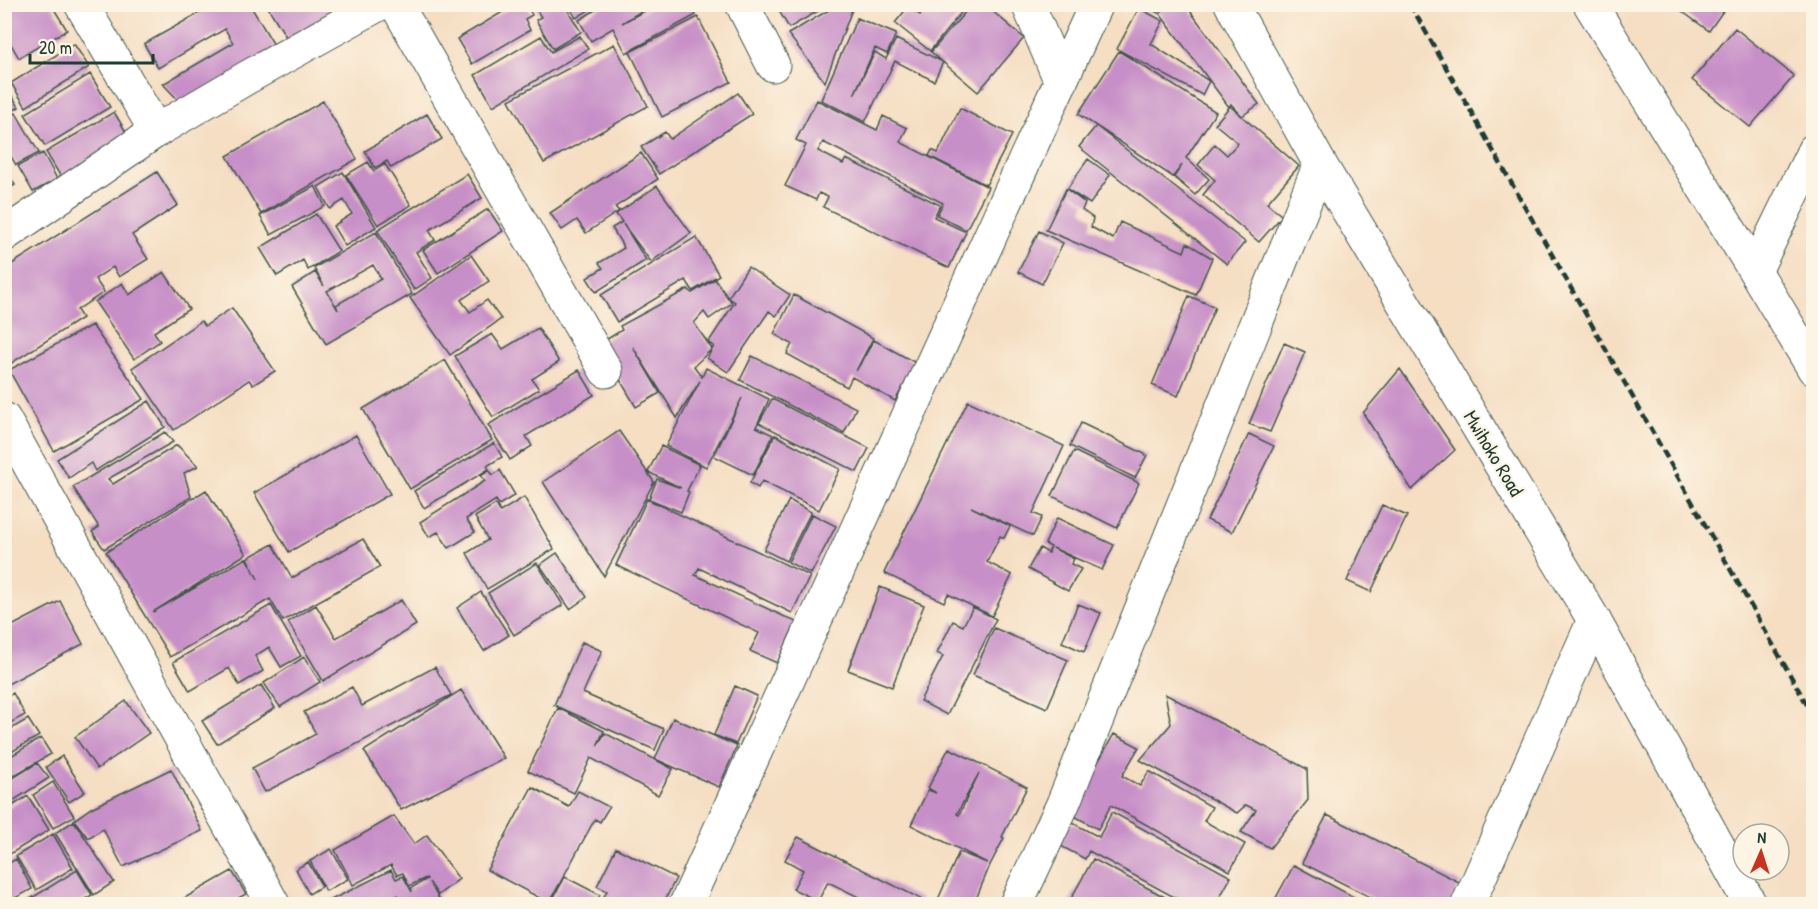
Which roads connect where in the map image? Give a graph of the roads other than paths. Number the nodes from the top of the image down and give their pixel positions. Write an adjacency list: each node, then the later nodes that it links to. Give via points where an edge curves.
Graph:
1 (81, 4): 11 (street)
2 (379, 4): 11 (street)
3 (396, 4): 17 (street)
4 (742, 4): 9 (street)
5 (1028, 4): 10 (street)
6 (1095, 4): 10 (street)
7 (1231, 4): 13 (street, Mwihoko Road)
8 (1590, 4): 15 (street)
9 (773, 65)
10 (1061, 82): 21 (street)
11 (156, 131): 14 (street)
12 (1814, 150): 15 (street)
13 (1320, 164): 19 (street, Mwihoko Road); 22 (street, via 1067,793)
14 (4, 235)
15 (1755, 271): 16 (street)
16 (1814, 369)
17 (606, 370)
18 (4, 419): 20 (street)
19 (1594, 620): 23 (street); 24 (street, Mwihoko Road)
20 (273, 904)
21 (686, 904)
22 (1016, 904)
23 (1468, 904)
24 (1750, 904)

